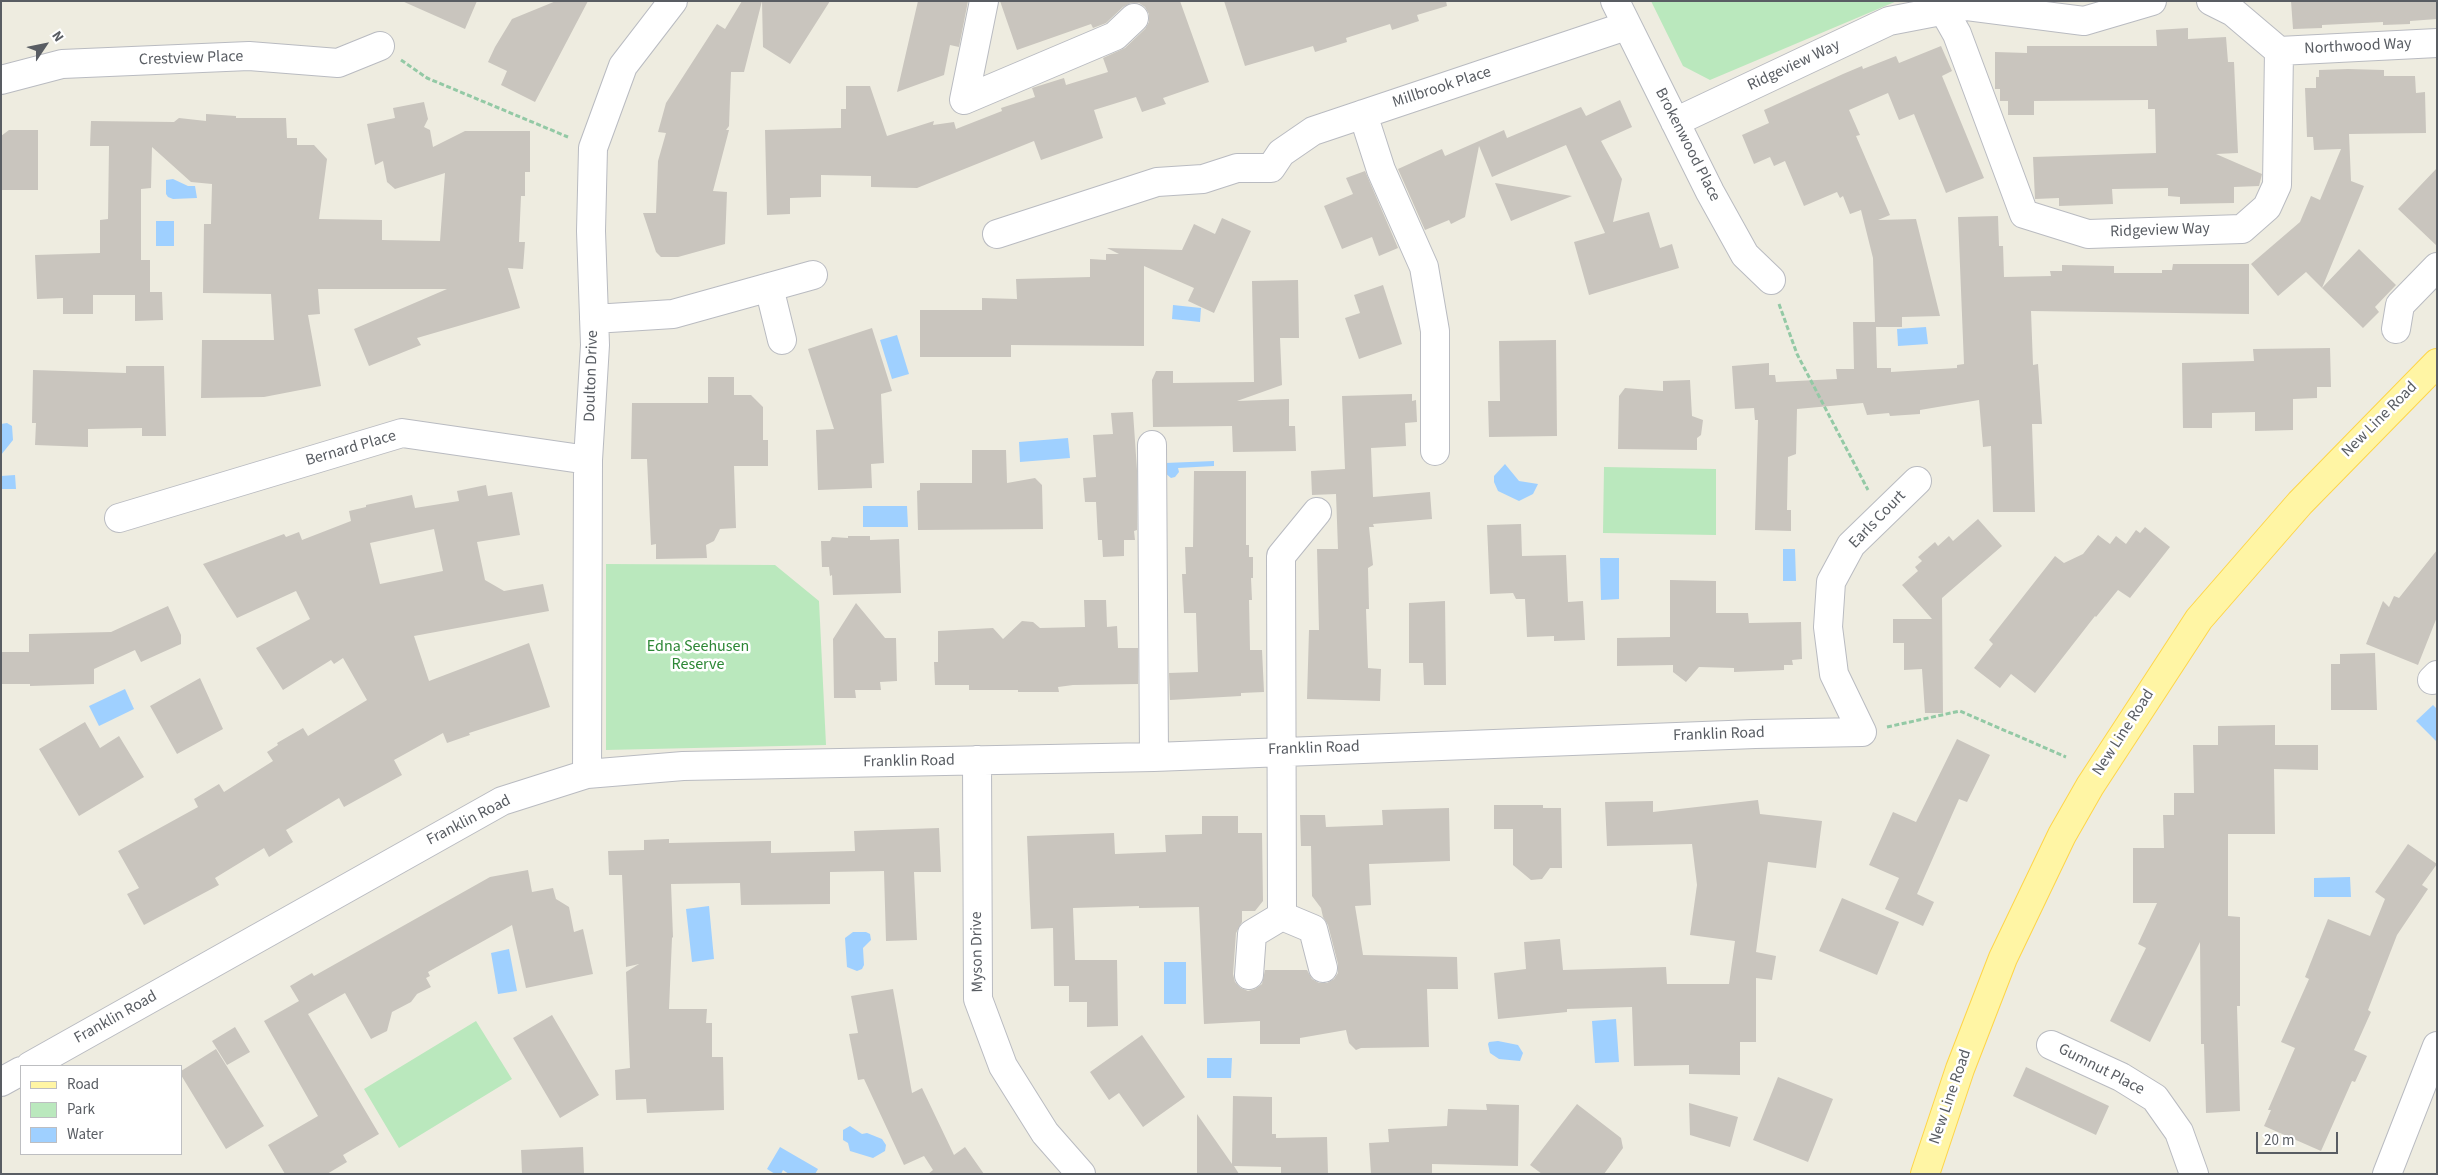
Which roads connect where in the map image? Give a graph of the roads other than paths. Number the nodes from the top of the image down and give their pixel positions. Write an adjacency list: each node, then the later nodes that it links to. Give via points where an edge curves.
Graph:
1 (673, 1): 20 (street, Doulton Drive, via 623,66 594,148 591,231)
2 (984, 1): 7 (street, via 964,100 1115,36)
3 (1615, 1): 8 (street, Brokenwood Place)
4 (2152, 1): 6 (street, Ridgeview Way, via 2084,21 1967,6)
5 (2210, 1): 11 (street, via 2233,12)
6 (1944, 11): 11 (street, Ridgeview Way, via 1957,34 2024,214 2088,234 2242,229 2267,207 2277,185); 14 (street, Ridgeview Way, via 1889,21)
7 (1134, 18)
8 (1626, 26): 13 (street, Millbrook Place); 14 (street, Brokenwood Place)
9 (2437, 43): 11 (street, Northwood Way)
10 (380, 46): 12 (street, Crestview Place, via 338,63 250,56 62,64)
11 (2279, 51)
12 (1, 80)
13 (1362, 114): 15 (street, Millbrook Place, via 1313,131 1281,153 1271,168 1237,168 1203,179 1157,182); 25 (street, via 1381,170 1424,267 1435,331)
14 (1675, 122): 18 (street, Brokenwood Place, via 1745,255)
15 (998, 234)
16 (2437, 267): 21 (street, via 2400,305)
17 (813, 275): 19 (street)
18 (1771, 280)
19 (769, 286): 20 (street, via 673,314); 22 (street)
20 (594, 319): 26 (street, Doulton Drive)
21 (2396, 329)
22 (782, 340)
23 (2437, 363): 44 (main road, New Line Road, via 2300,503 2199,619 2090,786 2062,835 2003,958 1960,1068)
24 (1152, 446): 32 (street)
25 (1435, 451)
26 (588, 460): 29 (street, Bernard Place, via 402,433); 34 (street, Doulton Drive)
27 (1917, 481): 30 (street, Earls Court, via 1851,545 1831,582 1828,627 1834,674)
28 (1317, 512): 31 (street, via 1282,556)
29 (119, 518)
30 (1862, 732): 31 (street, Franklin Road)
31 (1282, 750): 32 (street, Franklin Road); 35 (street)
32 (1154, 757): 33 (street, Franklin Road)
33 (977, 760): 34 (street, Franklin Road, via 683,766); 43 (street, Myson Drive, via 978,999 1003,1066 1045,1133)
34 (587, 774): 40 (street, Franklin Road, via 502,801)
35 (1282, 916): 36 (street, via 1313,929); 37 (street, via 1252,934)
36 (1323, 968)
37 (1249, 975)
38 (2051, 1045): 45 (street, Gumnut Place, via 2155,1098 2179,1132)
39 (2437, 1046): 46 (street)
40 (32, 1065)
41 (20, 1072): 42 (street)
42 (1, 1082)
43 (1081, 1174)
44 (1925, 1174)
45 (2194, 1174)
46 (2387, 1174)

